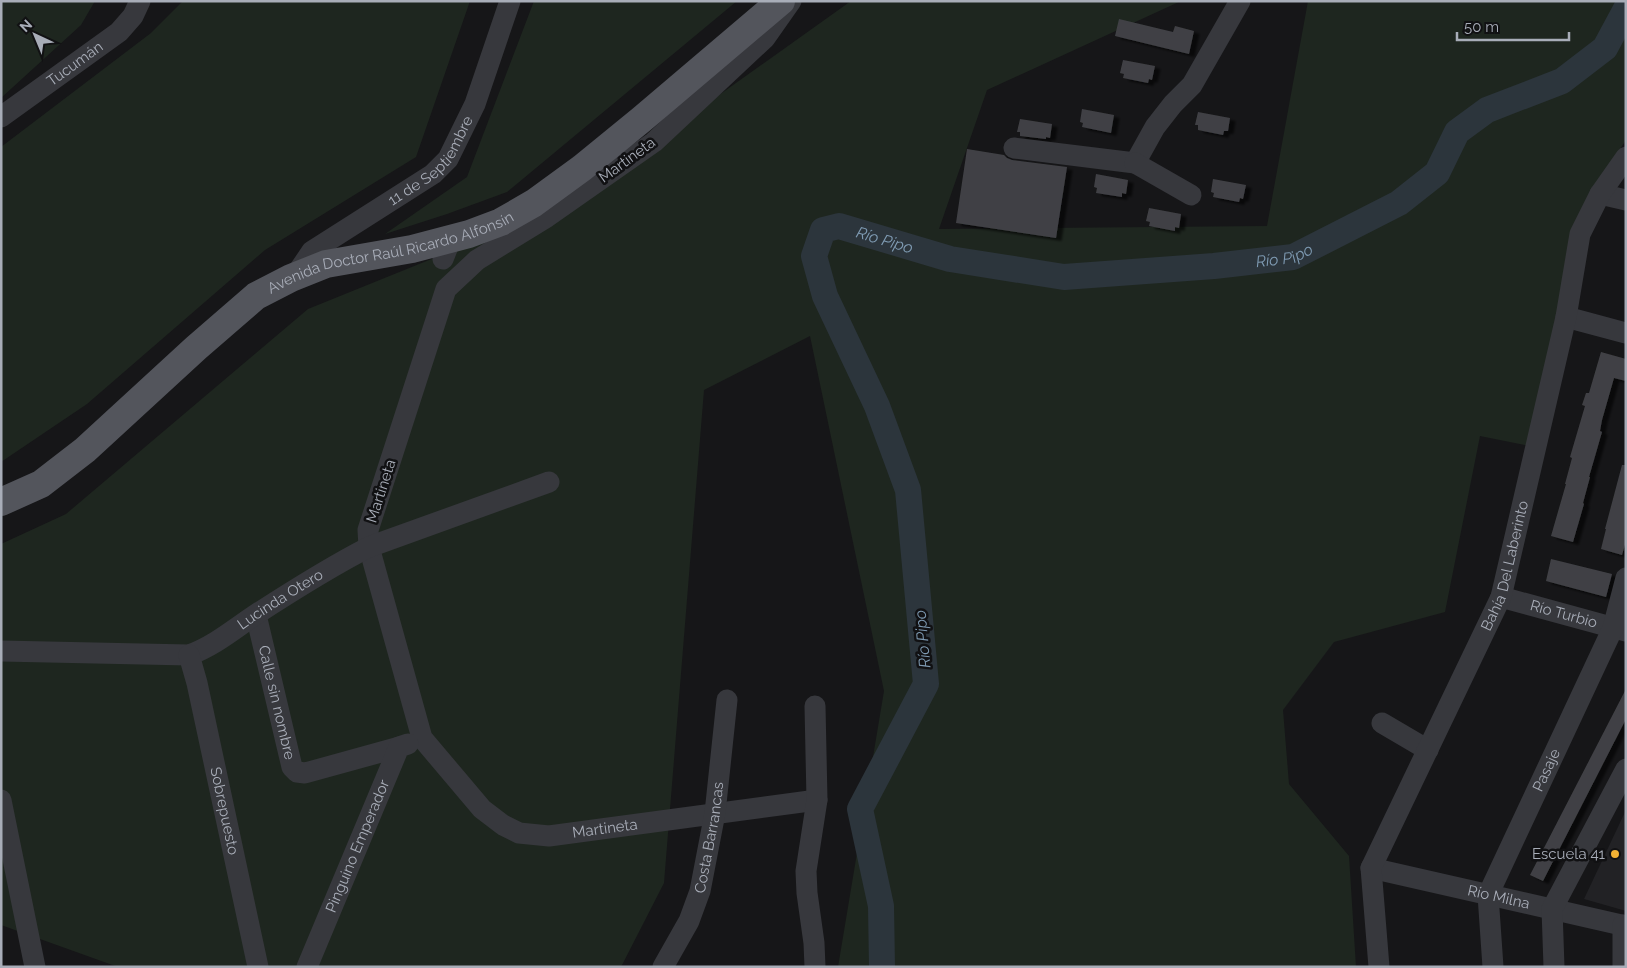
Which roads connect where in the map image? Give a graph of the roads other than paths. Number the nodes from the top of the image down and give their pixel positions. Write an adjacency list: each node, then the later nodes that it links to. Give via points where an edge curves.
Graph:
1 (140, 1): 6 (street, Tucumán, via 134,16 119,32)
2 (510, 1): 15 (street, 11 de Septiembre, via 474,104 448,159 433,174 312,250)
3 (781, 1): 15 (main road, Avenida Doctor Raúl Ricardo Alfonsín, via 582,168 501,222 469,234 447,249 412,249 326,264)
4 (791, 1): 20 (street, Martineta, via 765,38 654,142 548,217 477,260 446,289 368,530)
5 (1240, 1): 11 (street, via 1192,85 1155,127)
6 (26, 100): 7 (street); 8 (street, Tucumán)
7 (1, 101)
8 (1, 118)
9 (1014, 148): 11 (street)
10 (1626, 157): 12 (street, Bahía Del Laberinto)
11 (1135, 163): 13 (street)
12 (1600, 194): 14 (street); 16 (street, Bahía Del Laberinto, via 1580,234)
13 (1191, 195)
14 (1626, 200)
15 (295, 276): 19 (main road, Avenida Doctor Raúl Ricardo Alfonsín, via 256,296 85,450 41,484)
16 (1566, 317): 17 (street); 22 (street, Bahía Del Laberinto)
17 (1626, 333)
18 (549, 482): 20 (street, Lucinda Otero)
19 (1, 502)
20 (369, 547): 23 (street, Lucinda Otero); 30 (street, Martineta)
21 (1626, 578): 24 (street, Pasaje)
22 (1501, 597): 24 (street, Río Turbio); 32 (street, Bahía Del Laberinto)
23 (256, 615): 26 (street, Lucinda Otero, via 205,649); 31 (street, Calle sin nombre, via 292,767 297,772 305,773)
24 (1620, 629): 38 (street, Pasaje)
25 (1, 651): 26 (street, Lucinda Otero)
26 (189, 655): 42 (street, Sobrepuesto)
27 (727, 700): 36 (street, Costa Barrancas)
28 (814, 706): 35 (street)
29 (1382, 724): 32 (street)
30 (422, 738): 31 (street); 36 (street, Martineta, via 482,809 519,833 549,836)
31 (399, 746): 43 (street, Pinguino Emperador)
32 (1428, 750): 37 (street, Bahía Del Laberinto)
33 (1626, 769): 39 (street)
34 (1, 800): 41 (street)
35 (817, 800): 36 (street, Martineta); 45 (street, via 806,871)
36 (715, 813): 44 (street, Costa Barrancas, via 700,891)
37 (1371, 868): 38 (street, Río Milna); 46 (street)
38 (1488, 894): 39 (street, Río Milna); 47 (street, Pasaje)
39 (1552, 909): 40 (street, Río Milna); 48 (street)
40 (1624, 926): 49 (street)
41 (35, 967)
42 (258, 967)
43 (307, 967)
44 (663, 967)
45 (815, 967)
46 (1379, 967)
47 (1493, 967)
48 (1554, 967)
49 (1623, 967)

